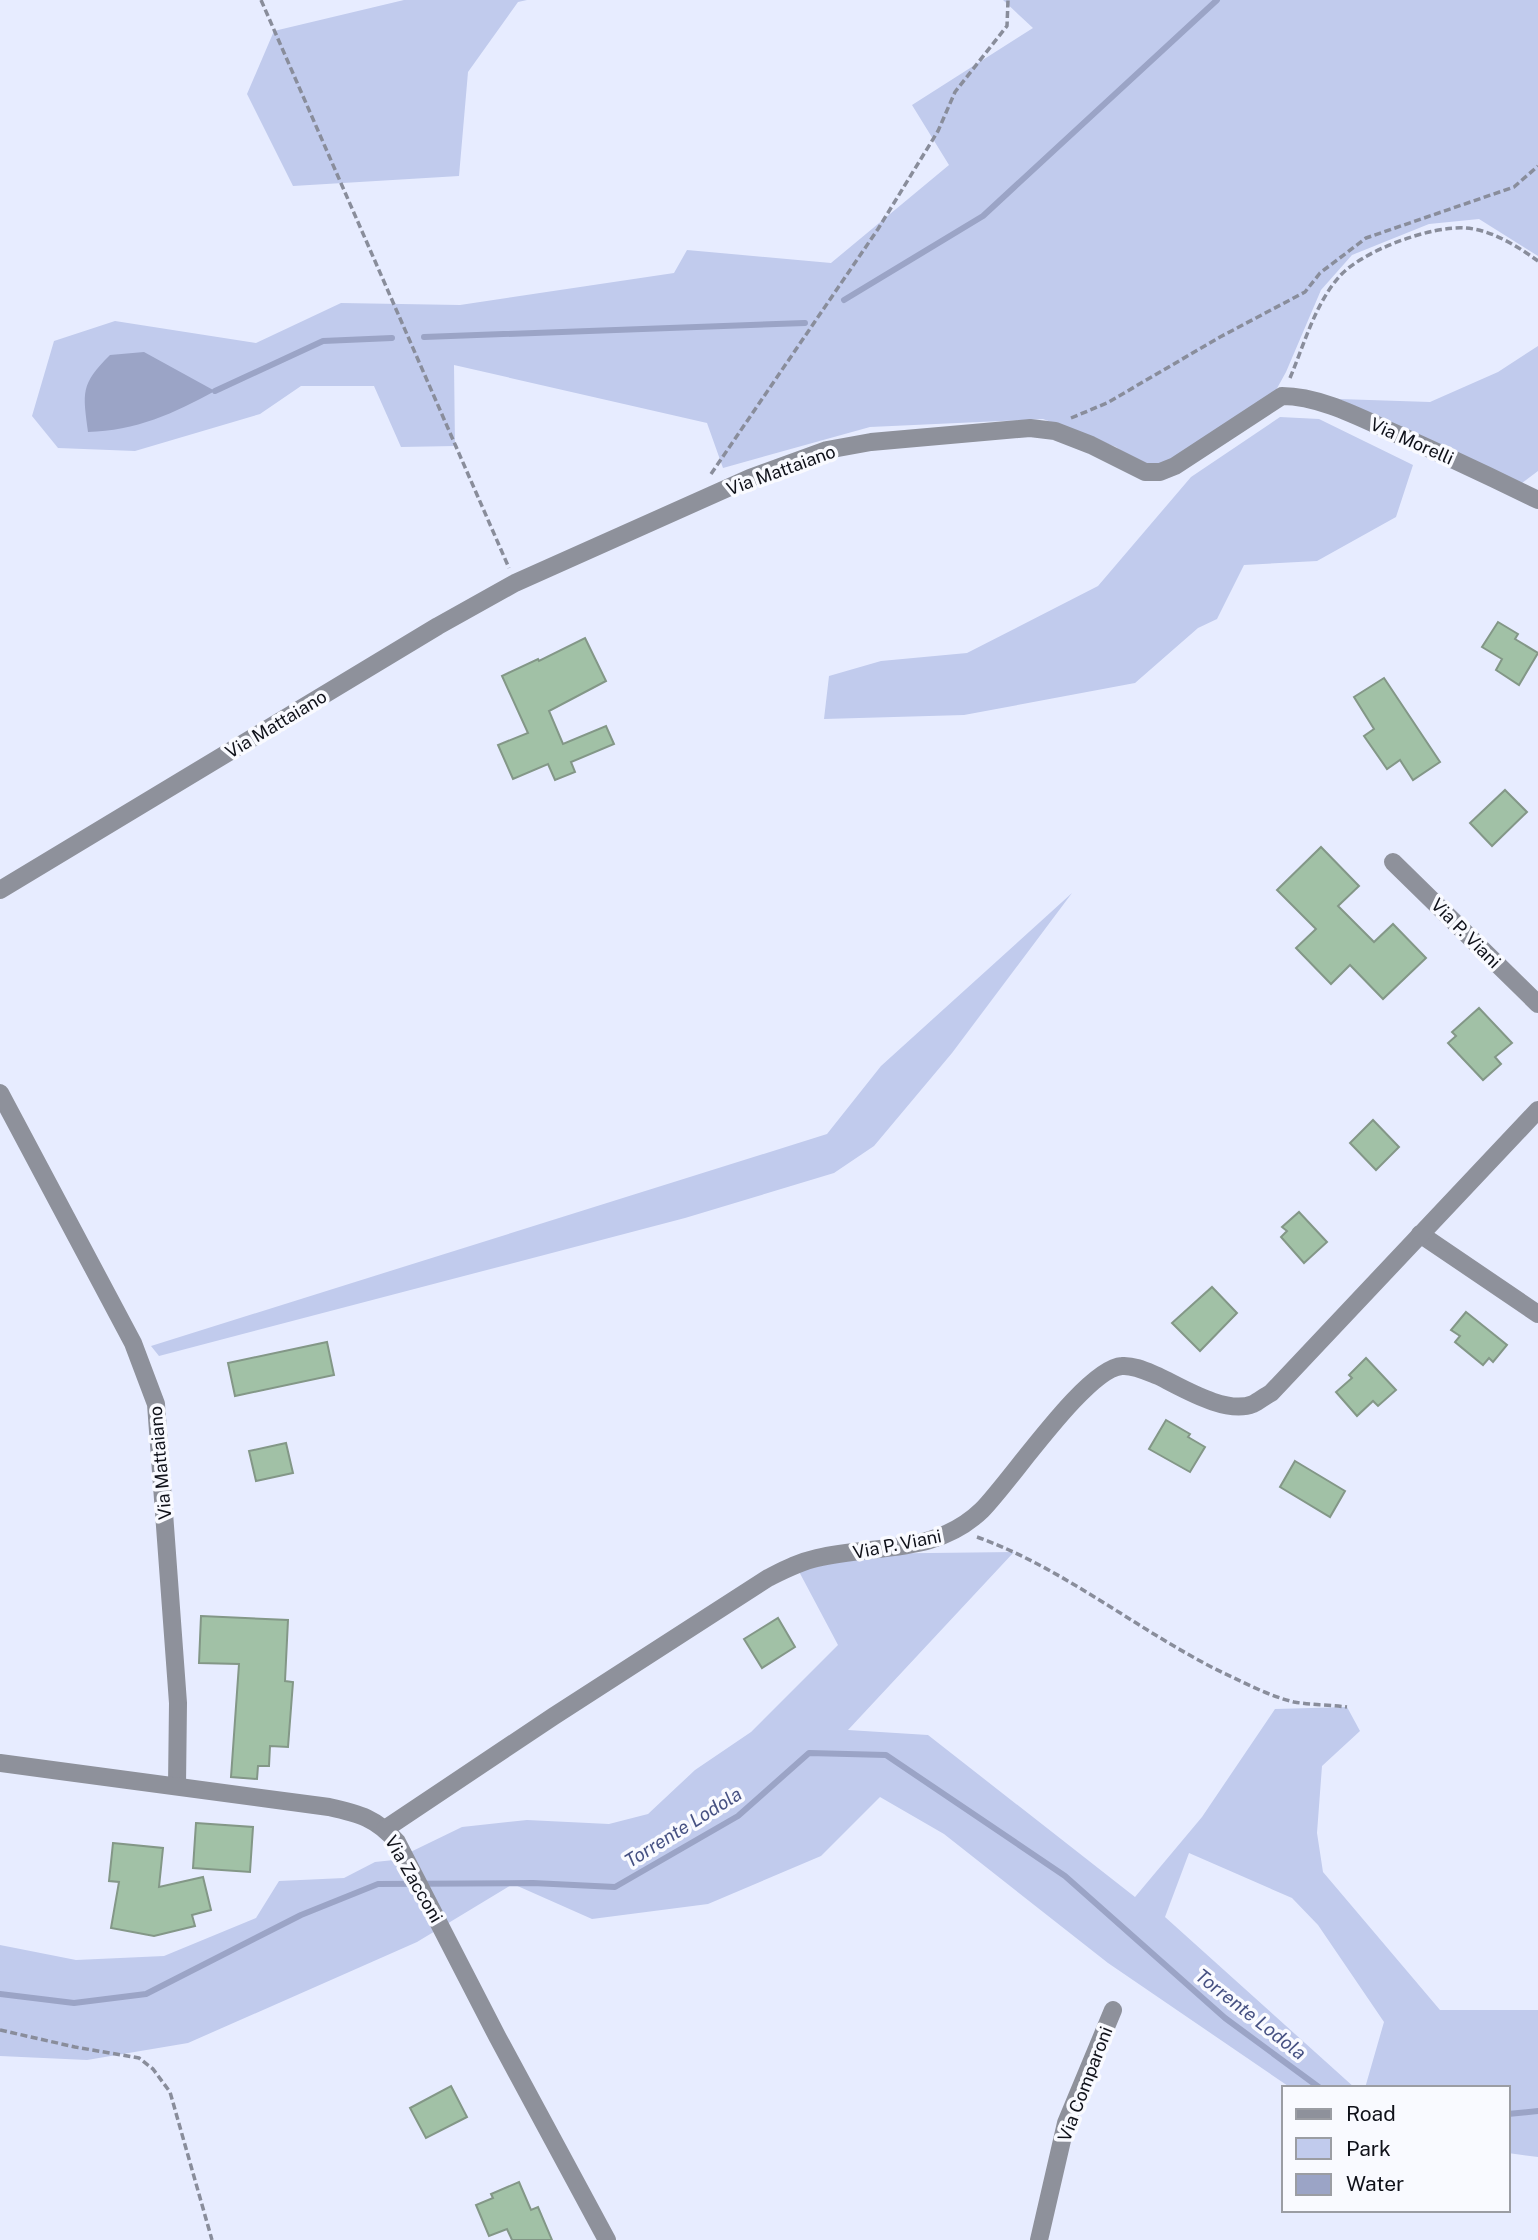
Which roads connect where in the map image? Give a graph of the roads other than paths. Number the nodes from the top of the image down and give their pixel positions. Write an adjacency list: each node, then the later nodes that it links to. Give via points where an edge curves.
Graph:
1 (1282, 396): 2 (street, Via Morelli, via 1299,396 1362,418); 4 (street, Via Mattaiano, via 1160,472 1145,472 1055,431 1016,429 838,448 750,478 515,583)
2 (1538, 500)
3 (1394, 862): 5 (street, Via P. Viani)
4 (0, 891)
5 (1538, 1004)
6 (0, 1093): 11 (street, Via Mattaiano, via 133,1343 156,1404 178,1703)
7 (1538, 1110): 8 (street, Via P. Viani)
8 (1420, 1234): 9 (street); 12 (street, Via P. Viani, via 1271,1393 1238,1407 1146,1371 1122,1366 1110,1370 1079,1395 983,1509 958,1530 934,1540 818,1558 768,1578 554,1716)
9 (1538, 1314)
10 (0, 1763): 11 (street, Via Zacconi)
11 (177, 1786): 12 (street, Via Zacconi, via 329,1807 361,1815)
12 (391, 1835): 14 (street, Via Zacconi)
13 (1113, 2010): 15 (street, Via Comparoni, via 1066,2123)
14 (607, 2240)
15 (1039, 2240)

